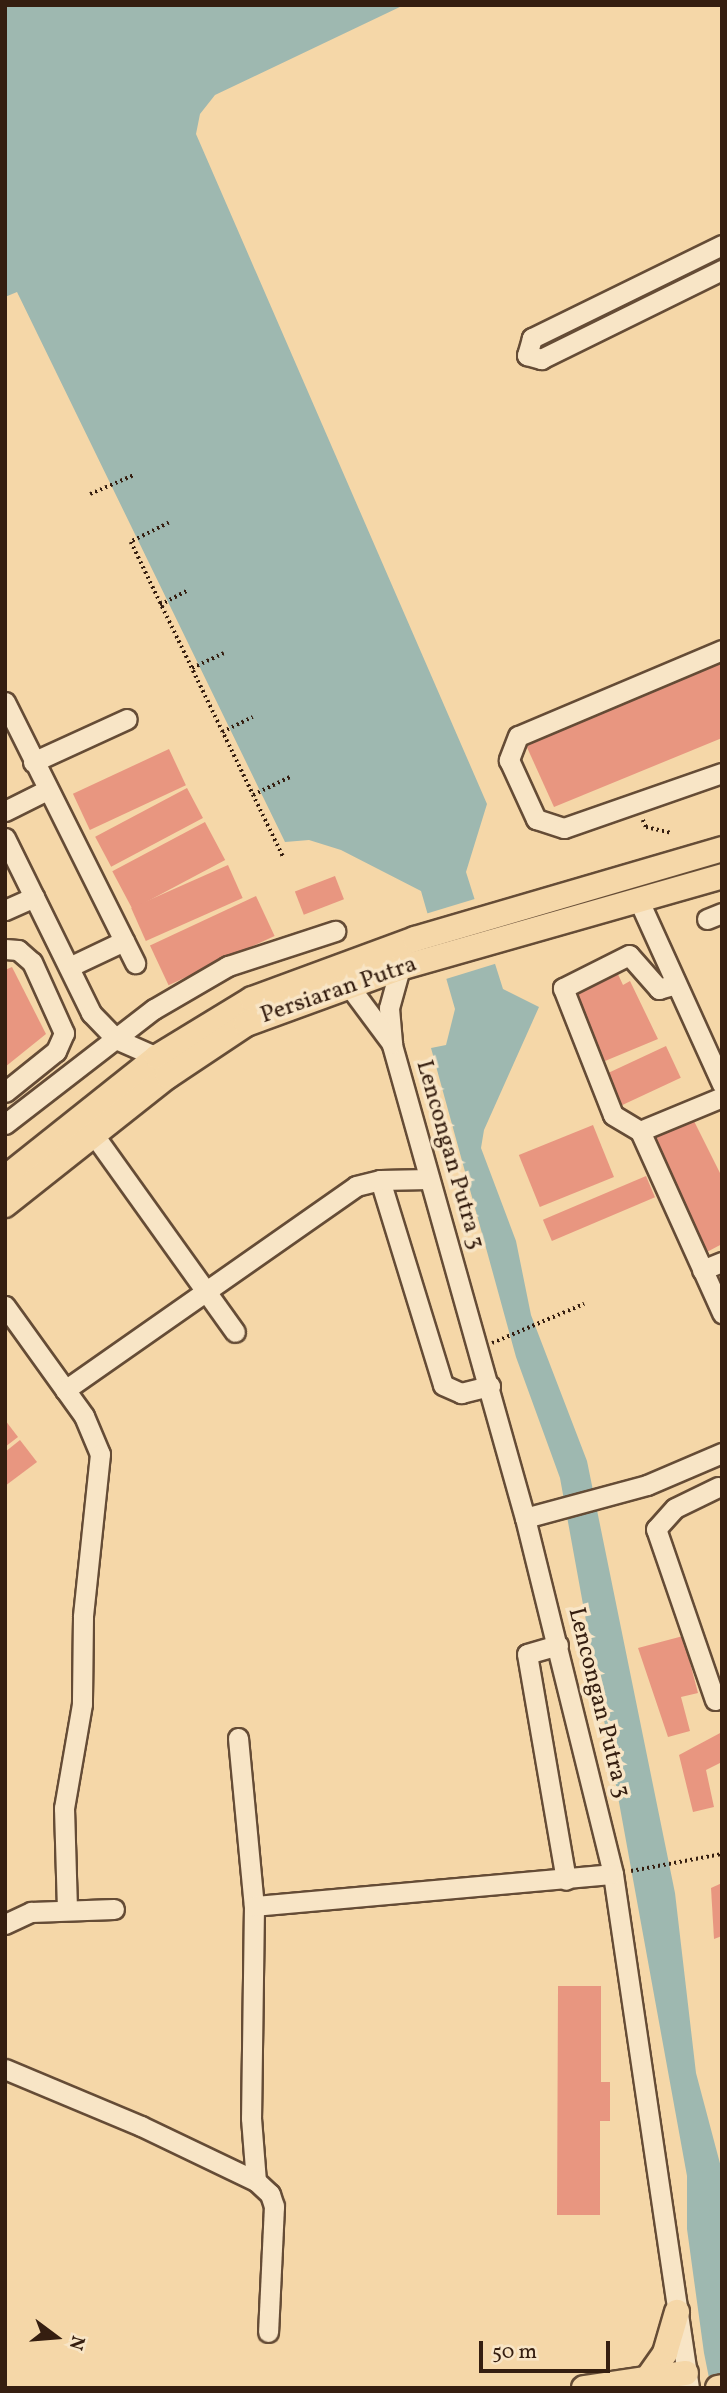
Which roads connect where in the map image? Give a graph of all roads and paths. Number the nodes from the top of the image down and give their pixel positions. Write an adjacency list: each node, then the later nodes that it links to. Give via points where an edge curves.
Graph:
1 (722, 245): 2 (street, via 532,338 527,355 541,359)
2 (722, 270)
3 (134, 475): 4 (path)
4 (90, 495)
5 (169, 523): 7 (path, via 131,542)
6 (186, 592): 7 (path)
7 (160, 605): 10 (path)
8 (722, 650): 21 (street, via 513,741 509,760 536,819 546,825 564,828)
9 (224, 653): 10 (path)
10 (192, 668): 15 (path)
11 (5, 702): 14 (street)
12 (253, 716): 15 (path)
13 (127, 719): 16 (street)
14 (10, 725): 16 (street)
15 (222, 732): 20 (path)
16 (33, 762): 19 (street)
17 (722, 773): 21 (street)
18 (292, 776): 20 (path)
19 (47, 790): 22 (street); 33 (street)
20 (253, 795): 26 (path)
21 (638, 805): 23 (path, via 646,827)
22 (5, 811)
23 (671, 833)
24 (5, 838): 28 (street)
25 (722, 849): 31 (main road, Persiaran Putra)
26 (283, 856)
27 (722, 876): 29 (main road, Persiaran Putra)
28 (34, 897): 30 (street); 37 (street)
29 (639, 901): 31 (main road, Persiaran Putra); 38 (street)
30 (5, 910)
31 (497, 927): 35 (main road, Persiaran Putra)
32 (335, 931): 42 (street, via 228,966 154,1009)
33 (124, 942): 36 (street); 37 (street)
34 (5, 949): 40 (street, via 26,955)
35 (412, 956): 39 (main road, Persiaran Putra); 43 (street, via 389,1008); 45 (main road, Persiaran Putra, via 252,999)
36 (135, 963)
37 (71, 972): 40 (street); 42 (street, via 91,1013)
38 (676, 984): 41 (street); 50 (street, via 659,989 629,955 563,988 612,1115)
39 (349, 986): 43 (street); 51 (main road, Persiaran Putra, via 246,1024)
40 (46, 991): 47 (street, via 63,1040)
41 (701, 1039): 44 (street); 46 (street)
42 (116, 1040): 45 (street); 49 (street)
43 (392, 1045): 53 (street, Lencongan Putra 3)
44 (722, 1053)
45 (157, 1057): 52 (main road, Persiaran Putra)
46 (722, 1084)
47 (5, 1092)
48 (722, 1097): 50 (street)
49 (5, 1124)
50 (640, 1131): 57 (street)
51 (94, 1135): 55 (main road, Persiaran Putra); 58 (street)
52 (5, 1178)
53 (429, 1179): 54 (street); 64 (street, Lencongan Putra 3)
54 (380, 1180): 58 (street, via 356,1186); 64 (street, via 443,1385 461,1393)
55 (5, 1205)
56 (722, 1262): 57 (street)
57 (702, 1270): 61 (street)
58 (206, 1286): 62 (street); 65 (street)
59 (584, 1304): 63 (path)
60 (5, 1306): 65 (street)
61 (722, 1313)
62 (235, 1332)
63 (493, 1343)
64 (490, 1386): 68 (street, Lencongan Putra 3)
65 (65, 1390): 76 (street, via 98,1439 100,1454 83,1617 82,1703 64,1808)
66 (714, 1456): 67 (street); 68 (street, via 612,1494)
67 (720, 1491): 70 (street, via 675,1508 656,1529)
68 (526, 1518): 69 (street, Lencongan Putra 3)
69 (558, 1645): 73 (street, Lencongan Putra 3); 74 (street, via 527,1654)
70 (715, 1700)
71 (237, 1738): 75 (street)
72 (722, 1854): 73 (path)
73 (620, 1873): 74 (street); 81 (street, Lencongan Putra 3)
74 (566, 1880): 75 (street)
75 (254, 1906): 80 (street, via 251,2093)
76 (67, 1908): 77 (street); 78 (street, via 31,1912)
77 (114, 1909)
78 (5, 1924)
79 (5, 2069): 80 (street)
80 (256, 2181): 82 (street, via 274,2206)
81 (677, 2312): 83 (main road, via 665,2353); 84 (street, Lencongan Putra 3)
82 (268, 2332)
83 (647, 2379): 84 (main road); 85 (main road)
84 (687, 2380)
85 (584, 2388)

